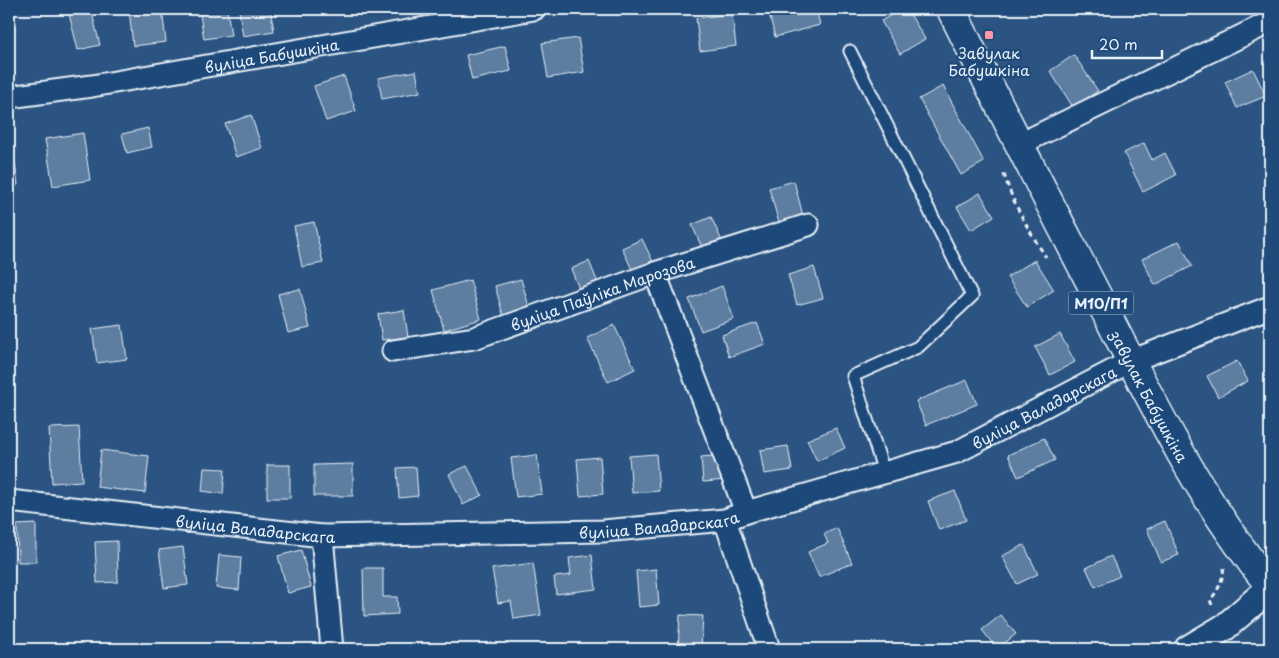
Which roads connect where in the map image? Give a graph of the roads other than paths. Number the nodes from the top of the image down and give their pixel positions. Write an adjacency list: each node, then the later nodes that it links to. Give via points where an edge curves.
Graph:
1 (534, 9): 5 (street, вуліца Бабушкіна, via 92,86)
2 (951, 9): 6 (main road, завулак Бабушкіна / М10/П1)
3 (1270, 22): 6 (street)
4 (850, 52): 12 (lane, via 972,296 918,346 854,376)
5 (9, 96)
6 (1020, 144): 11 (main road, завулак Бабушкіна / М10/П1)
7 (808, 225): 8 (street, вуліца Паўліка Марозова)
8 (654, 273): 10 (street, вуліца Паўліка Марозова, via 474,338); 14 (street)
9 (1270, 307): 11 (street, вуліца Валадарскага)
10 (393, 351)
11 (1131, 361): 12 (street, вуліца Валадарскага, via 957,452); 17 (main road, завулак Бабушкіна / М10/П1, via 1194,477)
12 (884, 472): 14 (street, вуліца Валадарскага)
13 (9, 501): 16 (street, вуліца Валадарскага)
14 (746, 512): 15 (street, вуліца Валадарскага)
15 (725, 520): 16 (street, вуліца Валадарскага, via 603,531); 19 (street)
16 (322, 536): 18 (street)
17 (1270, 587): 20 (street, via 1225,627)
18 (332, 649)
19 (769, 649)
20 (1188, 649)

